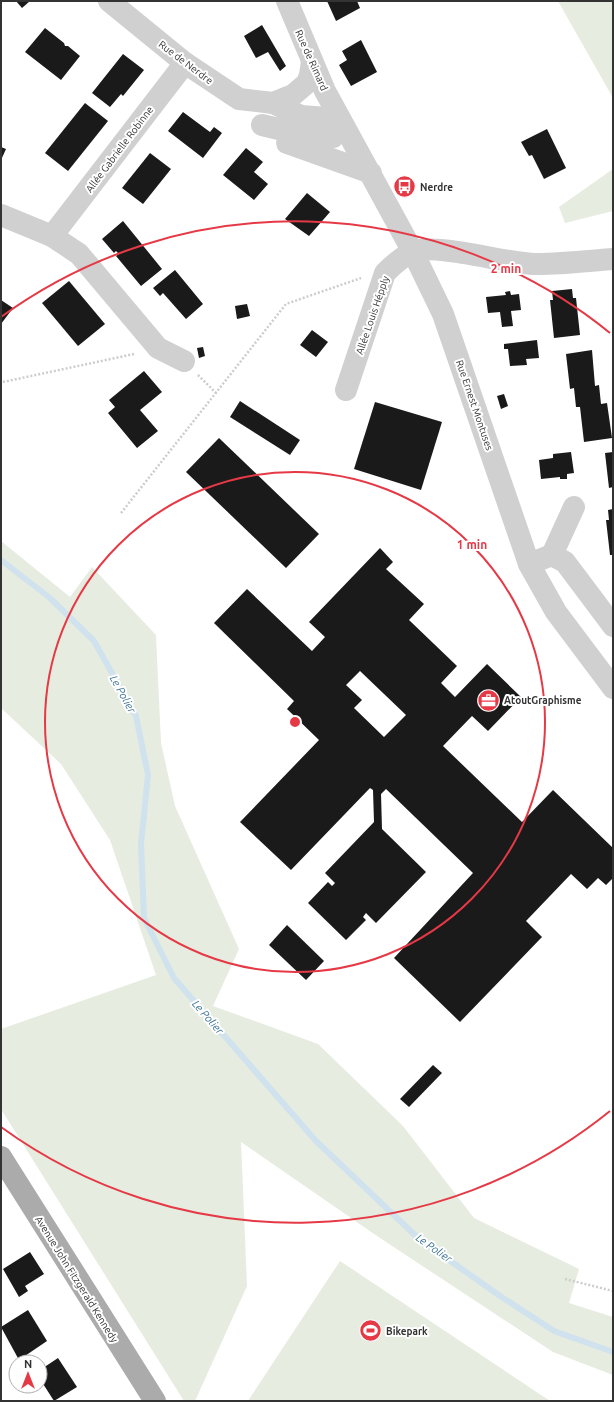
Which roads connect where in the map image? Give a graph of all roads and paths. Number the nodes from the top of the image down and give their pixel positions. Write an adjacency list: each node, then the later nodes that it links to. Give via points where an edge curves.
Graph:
1 (109, 1): 4 (street, Rue de Nerdre)
2 (287, 1): 3 (street, Rue de Rimard)
3 (312, 61): 6 (street, Rue de Nerdre, via 307,83 293,95); 7 (street, Rue de Rimard)
4 (185, 63): 5 (street, Rue de Nerdre); 11 (street, Allée Gabrielle Robinne)
5 (239, 100): 6 (street, Rue de Nerdre); 8 (street)
6 (273, 103): 7 (street, Rue de Nerdre, via 302,116)
7 (340, 119): 8 (street, via 339,130 334,137 312,137); 9 (street, Rue Ernest Montuses)
8 (262, 125): 9 (street, via 294,146)
9 (371, 173): 12 (street, Rue Ernest Montuses)
10 (1, 215): 11 (street)
11 (52, 236): 15 (street, via 79,254)
12 (413, 252): 13 (street, via 435,249 536,264); 14 (street, Allée Louis Hépply); 22 (street, Rue Ernest Montuses, via 443,314)
13 (613, 259)
14 (385, 273): 18 (street, Allée Louis Hépply); 20 (path, via 364,277 286,304)
15 (158, 348): 16 (street); 17 (path)
16 (184, 361)
17 (3, 382)
18 (346, 390)
19 (574, 507): 21 (street)
20 (121, 513)
21 (552, 555): 22 (street); 23 (street, via 565,562)
22 (529, 564): 24 (street, Rue Ernest Montuses, via 556,612)
23 (613, 626)
24 (613, 688)
25 (1, 1157): 28 (main road, Avenue John Fitzgerald Kennedy)
26 (565, 1279): 27 (path)
27 (613, 1291)
28 (155, 1401)

